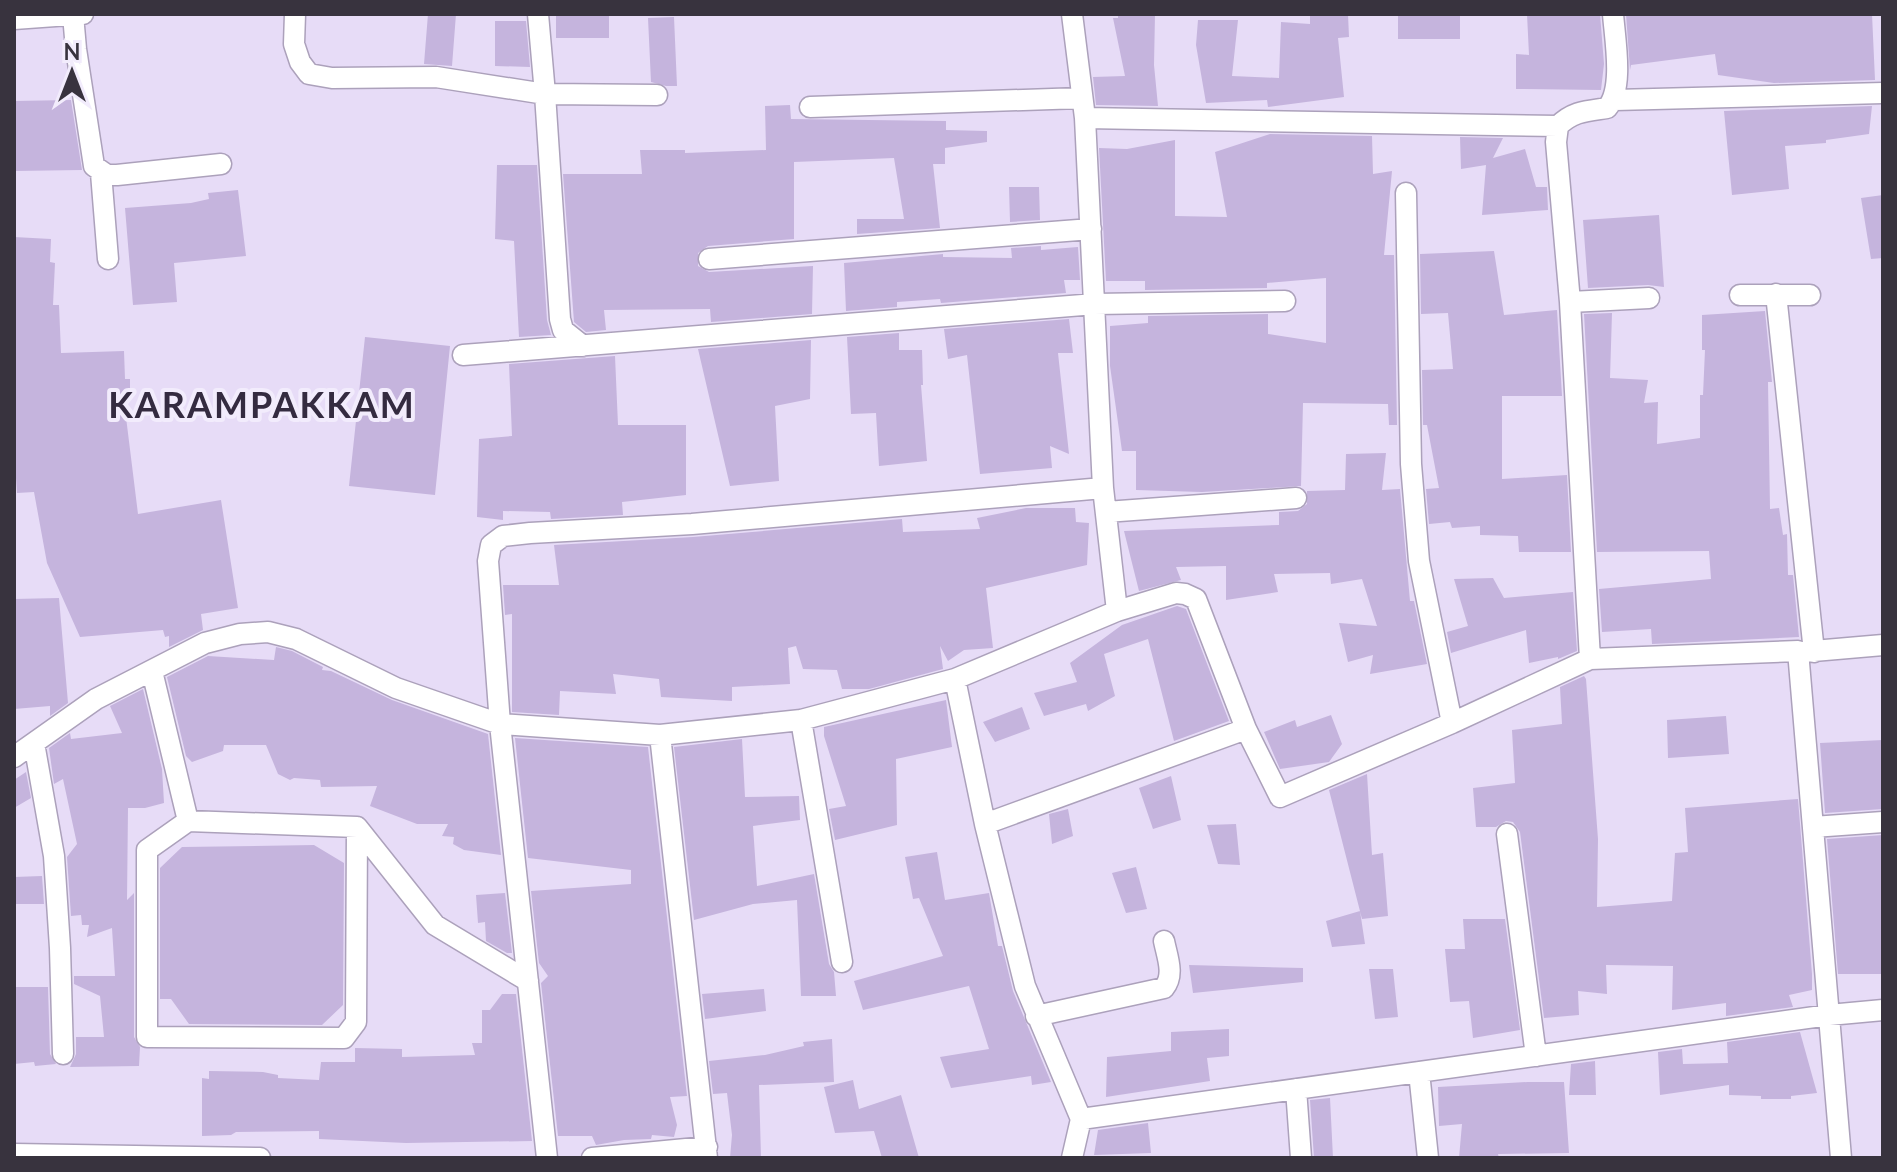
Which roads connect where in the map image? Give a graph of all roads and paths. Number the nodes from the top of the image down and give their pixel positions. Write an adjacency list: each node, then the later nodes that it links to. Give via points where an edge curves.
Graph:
1 (83, 14): 6 (street)
2 (295, 14): 9 (street, via 294,44 309,74 436,77)
3 (538, 14): 9 (street)
4 (1072, 14): 13 (street)
5 (1613, 14): 11 (street)
6 (73, 15): 7 (street); 16 (street, via 94,166)
7 (14, 19)
8 (1883, 93): 11 (street)
9 (545, 94): 10 (street); 28 (street, via 560,319 563,330)
10 (657, 95)
11 (1615, 100): 14 (street, via 1607,108 1573,113)
12 (810, 107): 13 (street)
13 (1083, 108): 14 (street); 18 (street)
14 (1558, 126): 26 (street)
15 (221, 164): 16 (street)
16 (101, 173): 19 (street)
17 (1406, 193): 40 (street, via 1411,449 1419,561)
18 (1091, 229): 20 (street); 27 (street)
19 (108, 259)
20 (709, 259)
21 (1776, 294): 22 (street); 23 (street); 35 (street)
22 (1740, 295)
23 (1810, 295)
24 (1649, 298): 26 (street)
25 (1285, 301): 27 (street)
26 (1570, 302): 36 (street)
27 (1095, 304): 28 (street); 30 (street)
28 (583, 346): 29 (street)
29 (463, 355)
30 (1103, 488): 32 (street); 41 (street, via 503,536 491,545 488,561)
31 (1296, 498): 32 (street)
32 (1106, 512): 33 (street)
33 (1117, 611): 38 (street); 42 (street, via 1176,593 1196,599)
34 (1883, 645): 35 (street)
35 (1806, 652): 36 (street); 50 (street)
36 (1590, 659): 40 (street)
37 (152, 671): 41 (street, via 205,643 268,632 296,639 396,688); 44 (street, via 96,699); 46 (street)
38 (955, 679): 39 (street); 48 (street)
39 (801, 720): 43 (street); 53 (street)
40 (1452, 723): 42 (street, via 1280,797)
41 (500, 724): 43 (street); 54 (street)
42 (1246, 729): 48 (street)
43 (660, 735): 63 (street)
44 (34, 743): 45 (street); 58 (street, via 54,856)
45 (14, 757)
46 (188, 821): 49 (street); 49 (street, via 147,850 147,1037 344,1038 356,1022)
47 (1883, 822): 50 (street)
48 (985, 824): 57 (street)
49 (357, 827): 54 (street, via 435,925)
50 (1813, 827): 56 (street)
51 (1507, 834): 59 (street)
52 (1164, 941): 57 (street, via 1169,982 1164,988)
53 (842, 962)
54 (528, 981): 67 (street)
55 (1883, 1010): 56 (street)
56 (1829, 1015): 59 (street); 72 (street)
57 (1036, 1016): 62 (street)
58 (63, 1054)
59 (1536, 1056): 60 (street)
60 (1419, 1072): 61 (street); 71 (street)
61 (1296, 1089): 62 (street); 70 (street)
62 (1081, 1119): 69 (street)
63 (707, 1153): 68 (street)
64 (14, 1154): 65 (street)
65 (207, 1158): 66 (street)
66 (260, 1158)
67 (547, 1158)
68 (592, 1158)
69 (1072, 1158)
70 (1301, 1158)
71 (1428, 1158)
72 (1841, 1158)

